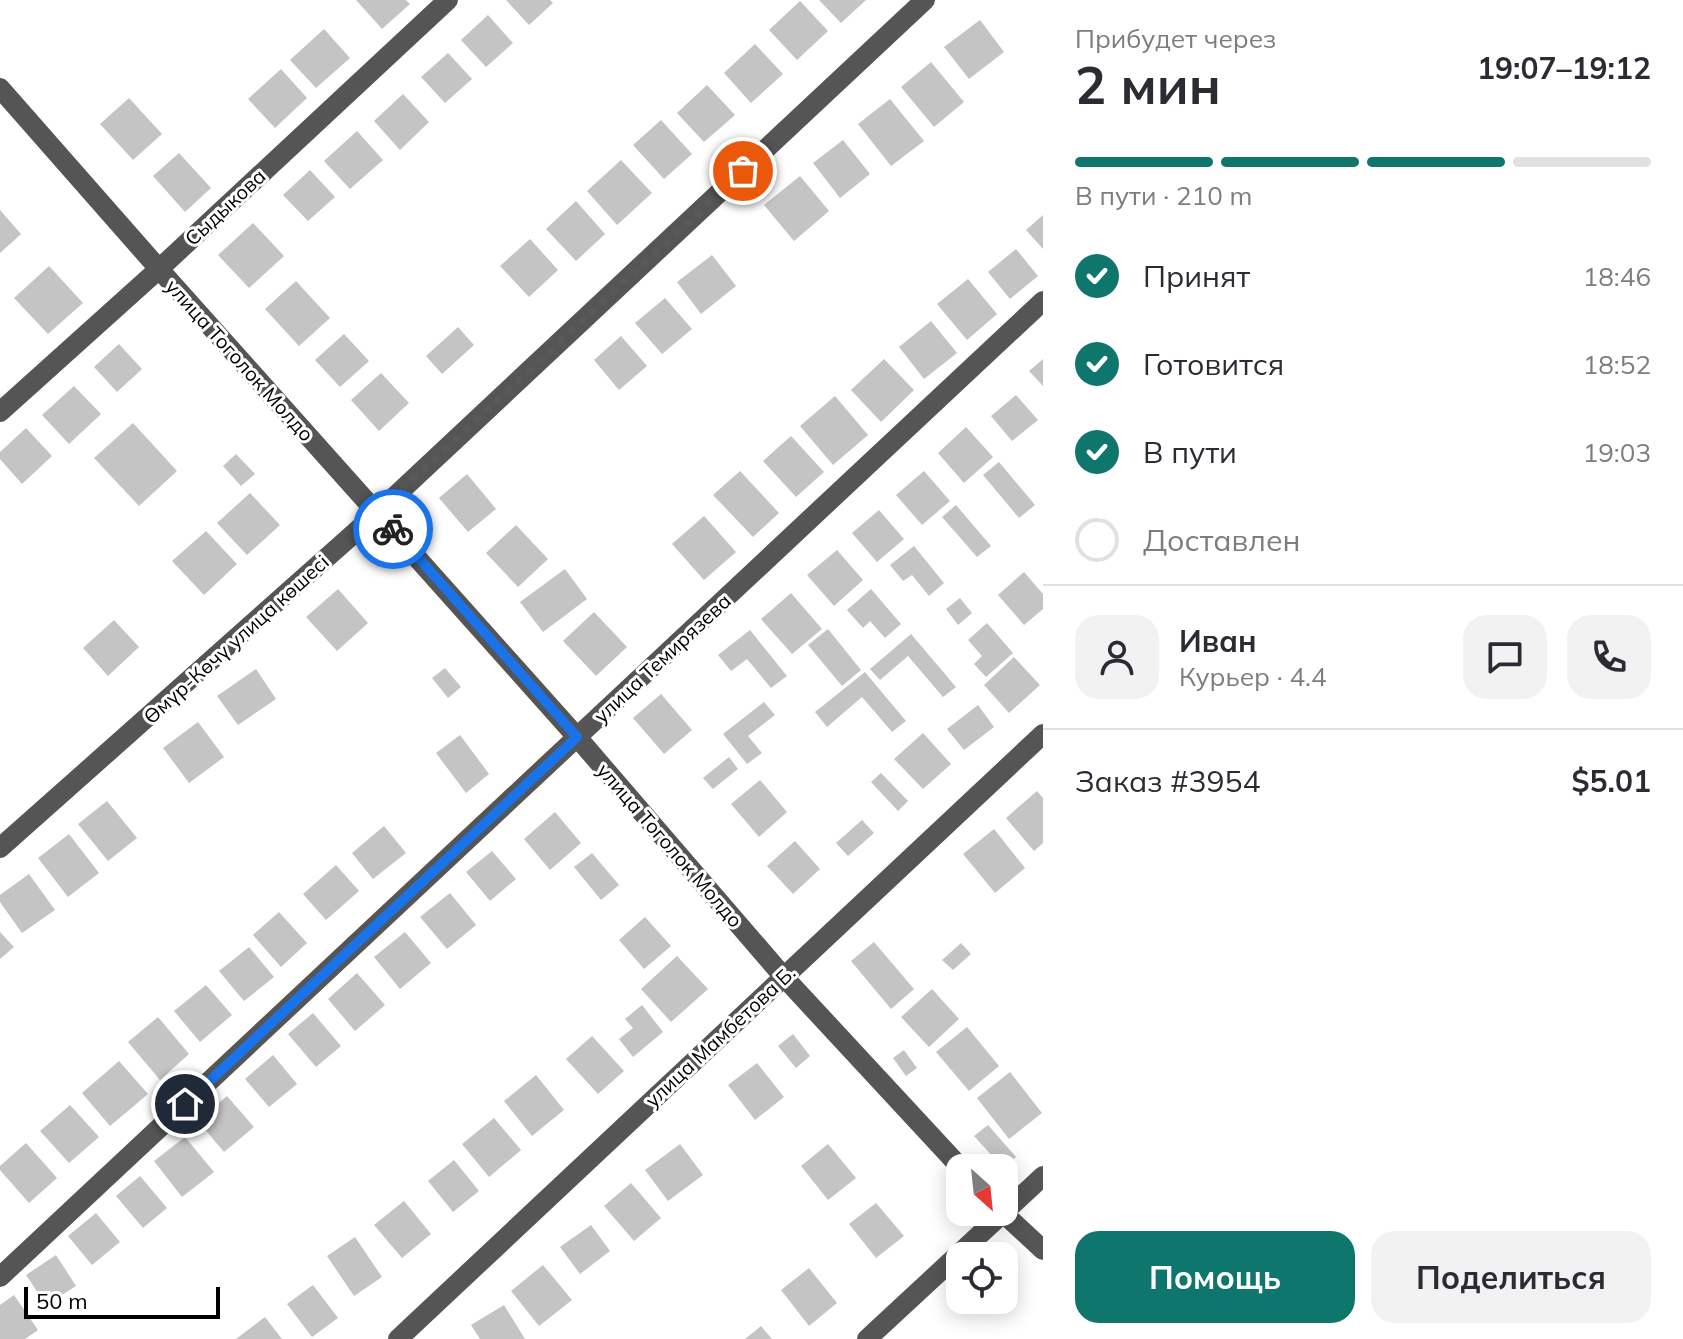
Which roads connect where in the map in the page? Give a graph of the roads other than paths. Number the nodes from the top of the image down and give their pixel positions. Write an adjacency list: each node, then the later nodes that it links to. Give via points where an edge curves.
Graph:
1 (448, 0): 4 (street, Сыдыкова)
2 (925, 0): 7 (street, Өмүр-Көчү улица көшесі)
3 (0, 88): 4 (street, улица Тоголок Молдо)
4 (159, 269): 6 (street, Сыдыкова); 7 (street, улица Тоголок Молдо)
5 (1043, 301): 9 (street, улица Темирязева)
6 (0, 412)
7 (378, 512): 9 (street, улица Тоголок Молдо); 10 (street, Өмүр-Көчү улица көшесі)
8 (1043, 734): 11 (street, улица Мамбетова Б.)
9 (577, 737): 11 (street, улица Тоголок Молдо); 18 (street, улица Темирязева)
10 (0, 848)
11 (783, 976): 12 (street, улица Тоголок Молдо); 19 (street, улица Мамбетова Б.)
12 (948, 1154)
13 (1043, 1176): 14 (street)
14 (1018, 1198)
15 (988, 1226): 20 (street)
16 (1018, 1226): 17 (street)
17 (1043, 1250)
18 (0, 1277)
19 (398, 1339)
20 (867, 1339)

